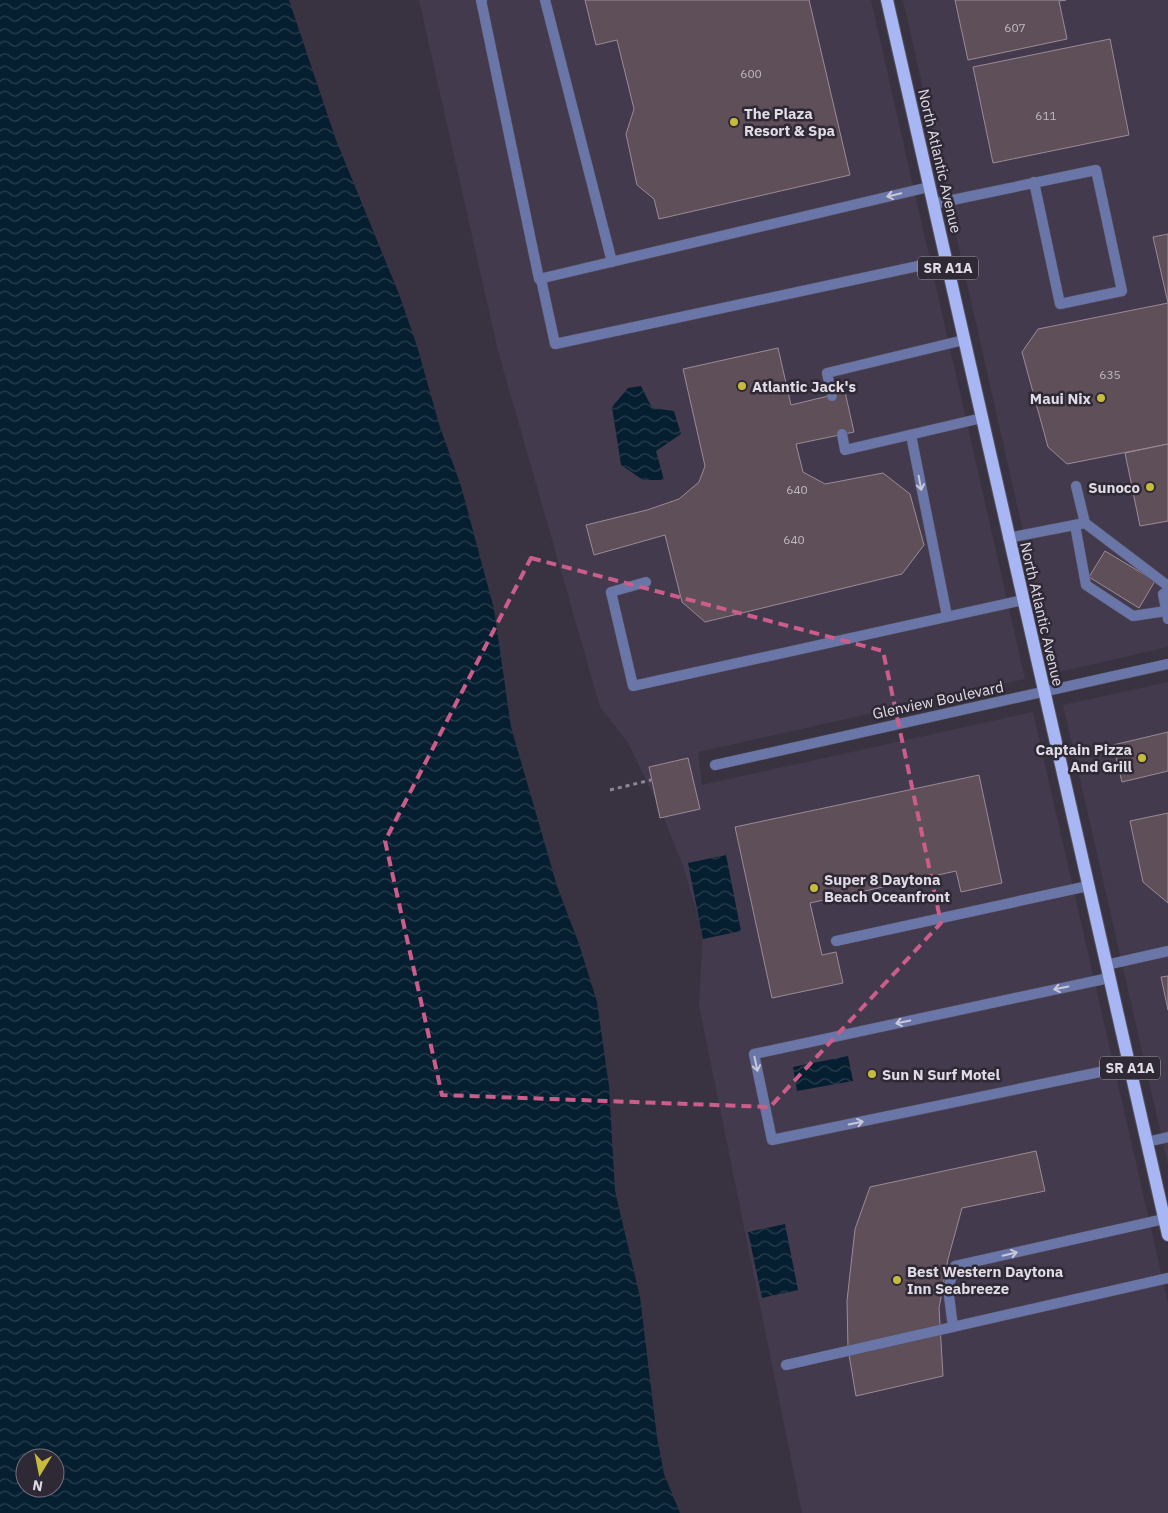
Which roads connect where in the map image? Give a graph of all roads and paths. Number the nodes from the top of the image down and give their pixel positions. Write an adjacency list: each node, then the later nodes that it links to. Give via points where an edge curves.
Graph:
1 (482, 0): 9 (street)
2 (545, 0): 8 (street)
3 (887, 0): 5 (main road, North Atlantic Avenue / SR A1A)
4 (1034, 182): 4 (street, via 1096,170 1122,291 1060,304); 6 (street)
5 (929, 187): 6 (main road, North Atlantic Avenue / SR A1A); 8 (street, one-way to 8)
6 (933, 204): 7 (main road, North Atlantic Avenue / SR A1A)
7 (946, 260): 9 (street, via 555,344); 10 (main road, North Atlantic Avenue / SR A1A)
8 (612, 262): 9 (street)
9 (541, 279)
10 (964, 340): 11 (street, via 827,373); 12 (main road, North Atlantic Avenue / SR A1A)
11 (832, 396)
12 (982, 418): 14 (street); 17 (main road, North Atlantic Avenue / SR A1A)
13 (842, 434): 14 (street, via 845,450)
14 (911, 435): 23 (street, one-way to 23)
15 (1076, 486): 16 (street)
16 (1080, 524): 17 (street); 19 (street); 22 (street, via 1086,585 1133,616)
17 (1008, 538): 21 (main road, North Atlantic Avenue / SR A1A)
18 (646, 582): 23 (street, via 610,592 633,686)
19 (1168, 586)
20 (1168, 591): 22 (street, via 1163,594)
21 (1023, 600): 23 (street); 25 (main road, North Atlantic Avenue / SR A1A)
22 (1167, 615)
23 (947, 616)
24 (1168, 664): 25 (street, Glenview Boulevard)
25 (1043, 692): 26 (street, Glenview Boulevard); 29 (main road, North Atlantic Avenue / SR A1A)
26 (715, 765)
27 (652, 780): 28 (path)
28 (610, 790)
29 (1088, 886): 30 (street); 32 (main road, North Atlantic Avenue / SR A1A)
30 (836, 941)
31 (1168, 951): 32 (street)
32 (1106, 965): 33 (main road, North Atlantic Avenue / SR A1A)
33 (1109, 978): 34 (main road, North Atlantic Avenue / SR A1A); 34 (street, one-way to 34, via 754,1054 772,1140)
34 (1129, 1066): 36 (main road, North Atlantic Avenue / SR A1A)
35 (1168, 1137): 36 (street)
36 (1146, 1142): 37 (main road, North Atlantic Avenue / SR A1A)
37 (1164, 1219): 38 (main road, North Atlantic Avenue / SR A1A); 40 (street, one-way to 37, via 948,1288 955,1266)
38 (1168, 1235)
39 (1168, 1278): 40 (street)
40 (953, 1327): 41 (street)
41 (786, 1365)

